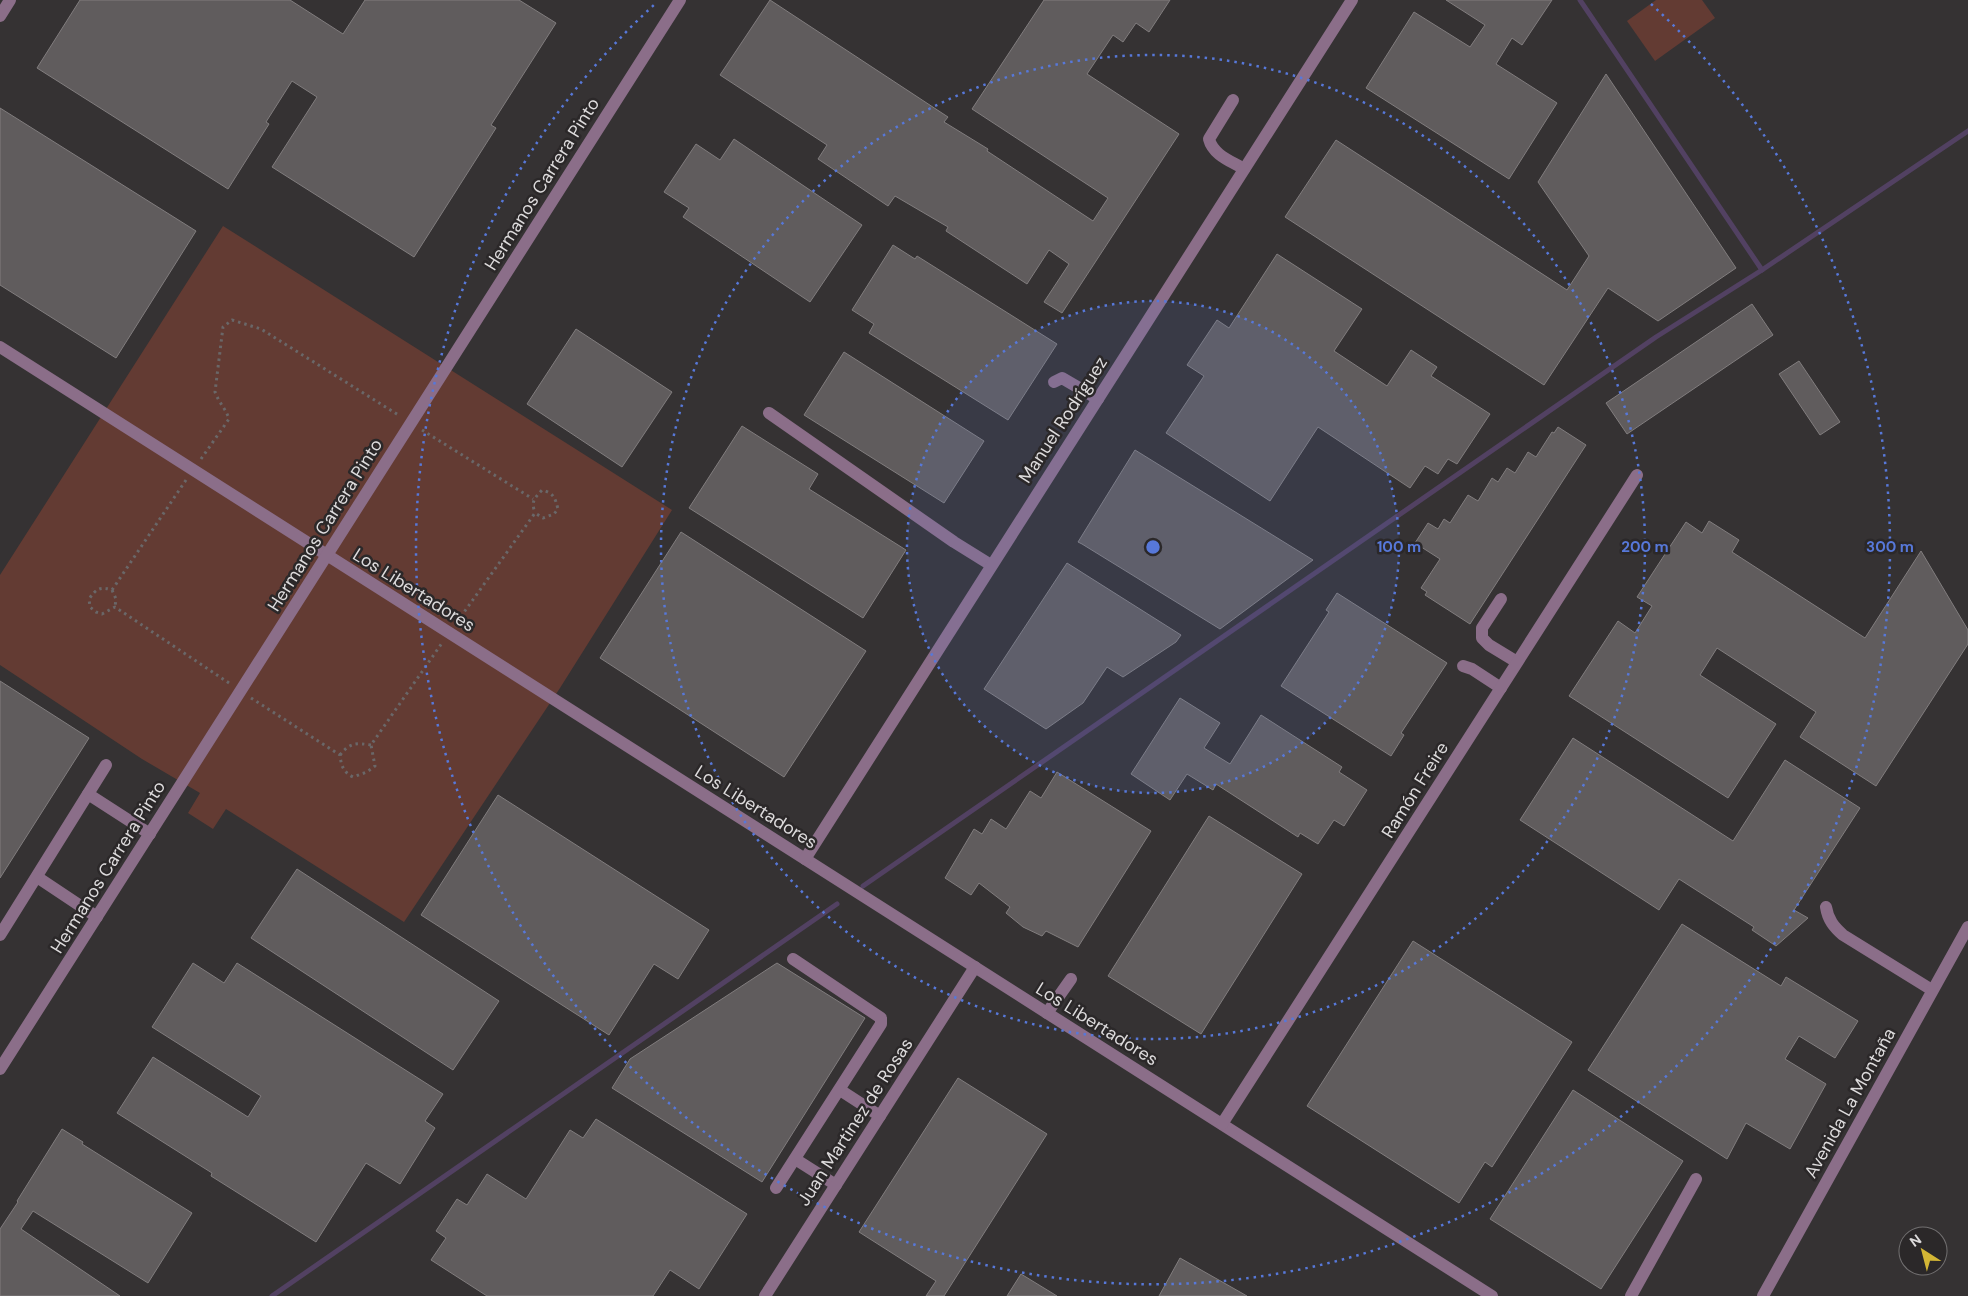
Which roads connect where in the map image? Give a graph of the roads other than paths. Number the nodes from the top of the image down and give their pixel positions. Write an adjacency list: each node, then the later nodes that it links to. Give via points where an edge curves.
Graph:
1 (10, 0): 4 (street)
2 (680, 0): 12 (street, Hermanos Carrera Pinto)
3 (1352, 0): 6 (street, Manuel Rodríguez)
4 (0, 16)
5 (1233, 100): 6 (street, via 1209,139 1215,152)
6 (1244, 169): 9 (street, Manuel Rodríguez)
7 (0, 347): 12 (street, Los Libertadores)
8 (1054, 382): 9 (street, via 1062,378 1068,380)
9 (1098, 399): 13 (street, Manuel Rodríguez)
10 (769, 413): 13 (street)
11 (1637, 475): 15 (street, Ramón Freire)
12 (327, 555): 20 (street, Hermanos Carrera Pinto); 21 (street, Los Libertadores)
13 (992, 565): 21 (street, Manuel Rodríguez)
14 (1501, 599): 15 (street, via 1482,628 1482,638)
15 (1518, 662): 17 (street, Ramón Freire)
16 (1463, 666): 17 (street)
17 (1501, 688): 36 (street, Ramón Freire)
18 (106, 765): 19 (street)
19 (88, 794): 20 (street); 22 (street)
20 (150, 834): 24 (street, Hermanos Carrera Pinto)
21 (805, 859): 28 (street, Los Libertadores)
22 (37, 877): 24 (street); 26 (street)
23 (1826, 907): 30 (street, via 1828,916 1843,935)
24 (97, 917): 32 (street, Hermanos Carrera Pinto)
25 (1968, 927): 30 (street, Avenida La Montaña)
26 (0, 935)
27 (793, 959): 34 (street, via 881,1018 881,1024)
28 (975, 967): 31 (street, Los Libertadores); 35 (street, Juan Martinez de Rosas)
29 (1070, 979): 31 (street)
30 (1932, 990): 44 (street, Avenida La Montaña)
31 (1047, 1013): 36 (street, Los Libertadores)
32 (5, 1050): 33 (street, Hermanos Carrera Pinto)
33 (0, 1070)
34 (840, 1090): 35 (street); 37 (street)
35 (880, 1116): 39 (street, Juan Martinez de Rosas)
36 (1222, 1124): 42 (street, Los Libertadores)
37 (795, 1159): 39 (street); 40 (street)
38 (1696, 1179): 43 (street)
39 (836, 1185): 41 (street, Juan Martinez de Rosas)
40 (776, 1188)
41 (765, 1296)
42 (1492, 1296)
43 (1631, 1296)
44 (1763, 1296)

